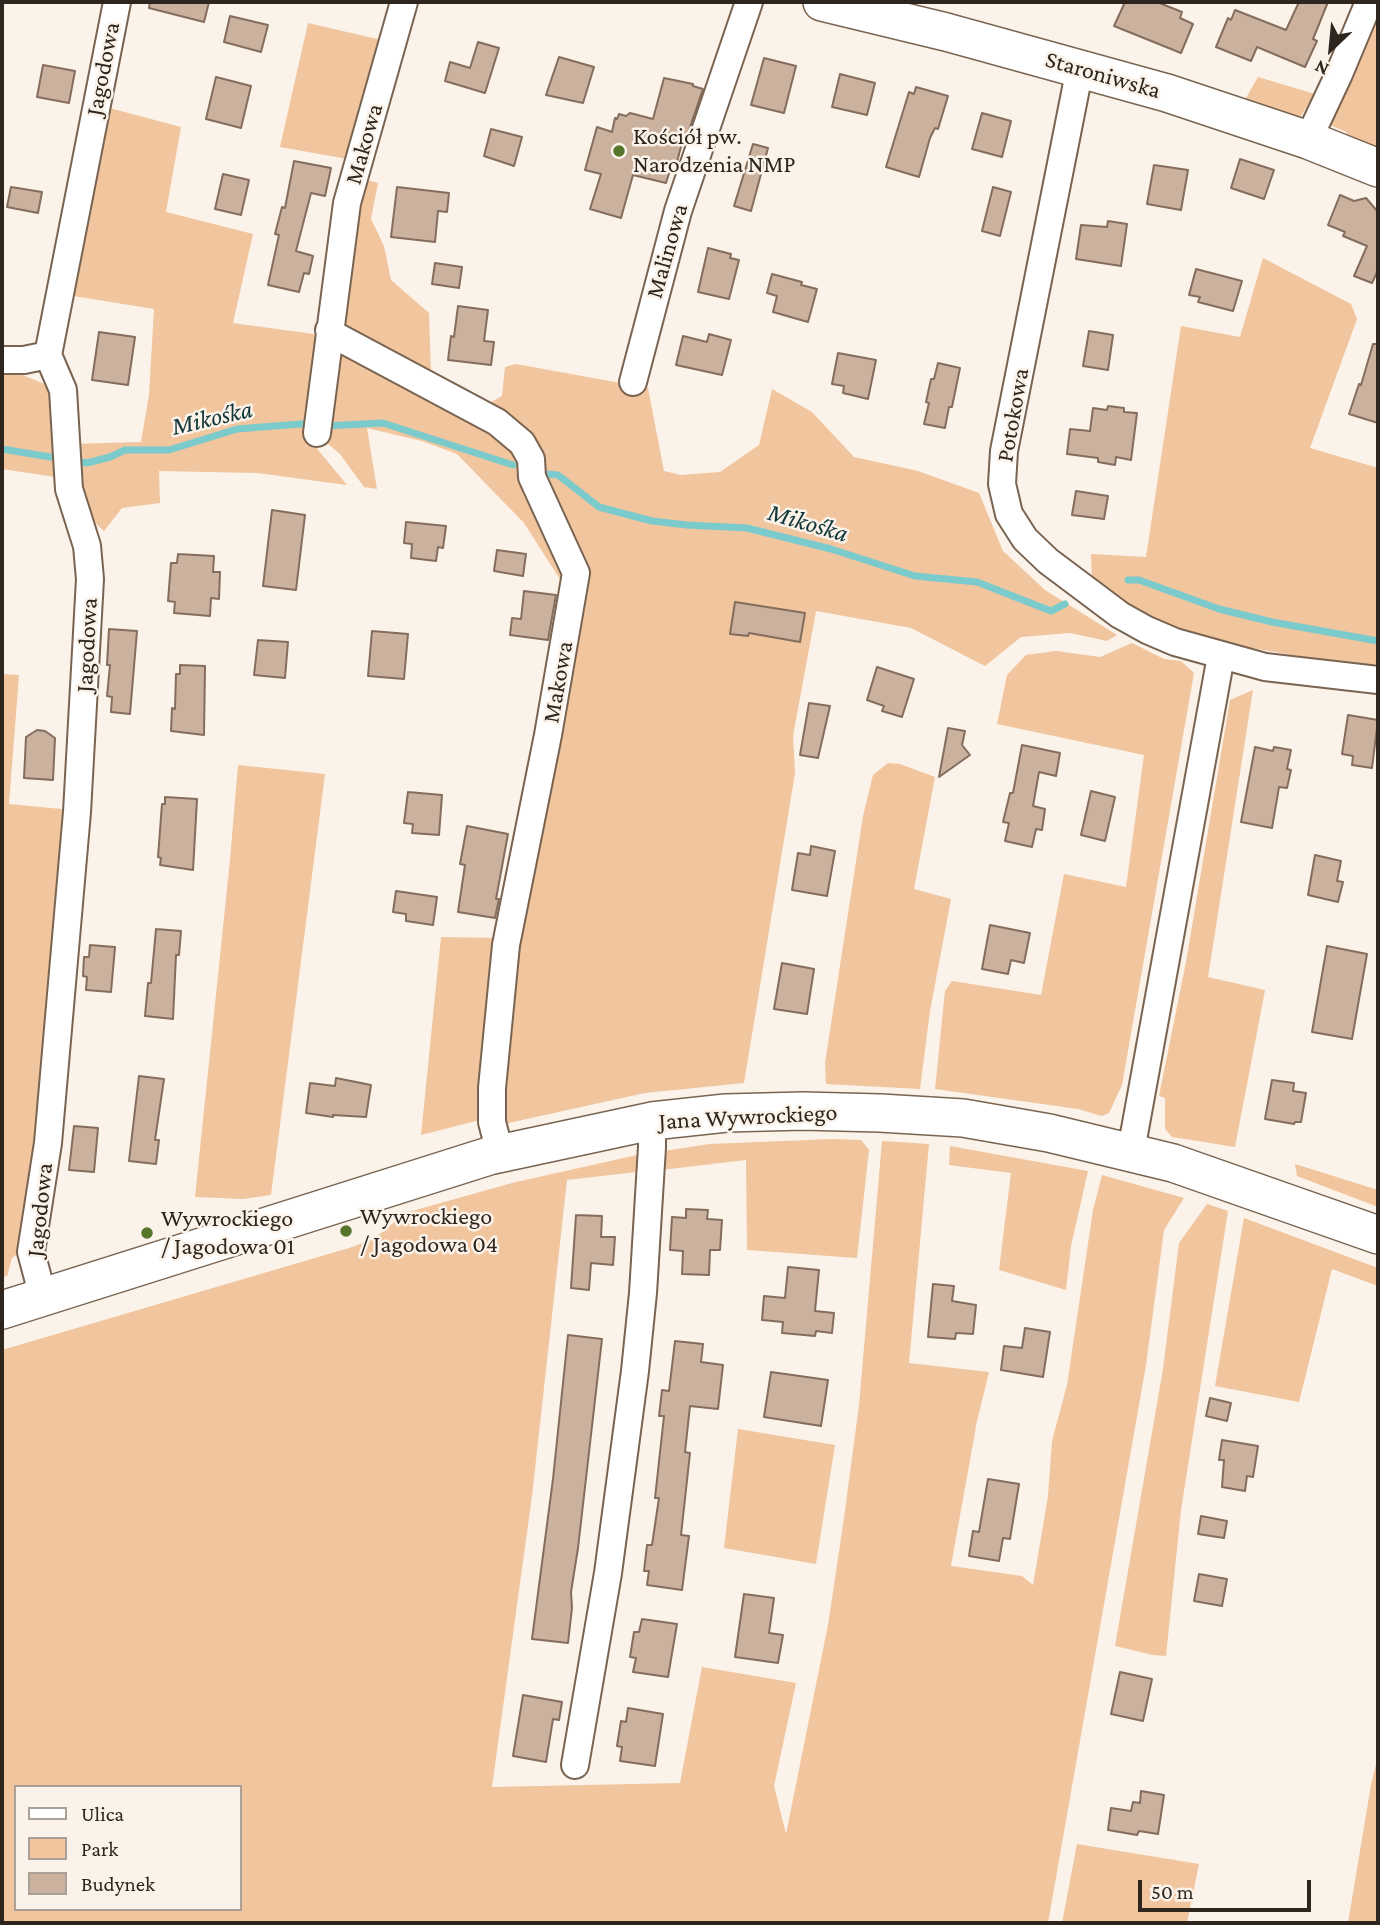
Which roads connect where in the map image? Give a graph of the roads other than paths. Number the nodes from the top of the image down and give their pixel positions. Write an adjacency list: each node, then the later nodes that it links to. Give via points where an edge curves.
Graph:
1 (117, 2): 10 (street, Jagodowa)
2 (404, 2): 9 (street, Makowa, via 347,203)
3 (749, 2): 12 (street, Malinowa, via 678,211)
4 (822, 2): 6 (street, Staroniwska)
5 (1369, 2): 7 (street)
6 (1080, 68): 7 (street, Staroniwska); 14 (street, Potokowa, via 1004,452 1002,484 1009,514 1025,539 1048,561 1121,615 1175,642)
7 (1308, 140): 8 (street, Staroniwska)
8 (1378, 168)
9 (329, 330): 13 (street, Makowa); 18 (street, Makowa, via 497,422 522,443 531,459 532,477 576,573 506,946 492,1088 492,1122)
10 (48, 355): 11 (street); 20 (street, Jagodowa, via 63,390 69,489 87,546 90,579 77,812 48,1143 31,1252)
11 (2, 360)
12 (633, 383)
13 (318, 421)
14 (1221, 656): 15 (street, Potokowa, via 1265,667); 17 (street)
15 (1378, 680)
16 (652, 1121): 17 (street, Jana Wywrockiego, via 803,1111 962,1118); 18 (street, Jana Wywrockiego); 22 (street, via 635,1371 608,1573)
17 (1131, 1151): 19 (street, Jana Wywrockiego)
18 (500, 1153): 20 (street, Jana Wywrockiego)
19 (1378, 1235)
20 (43, 1297): 21 (street, Jana Wywrockiego)
21 (2, 1310)
22 (575, 1765)

